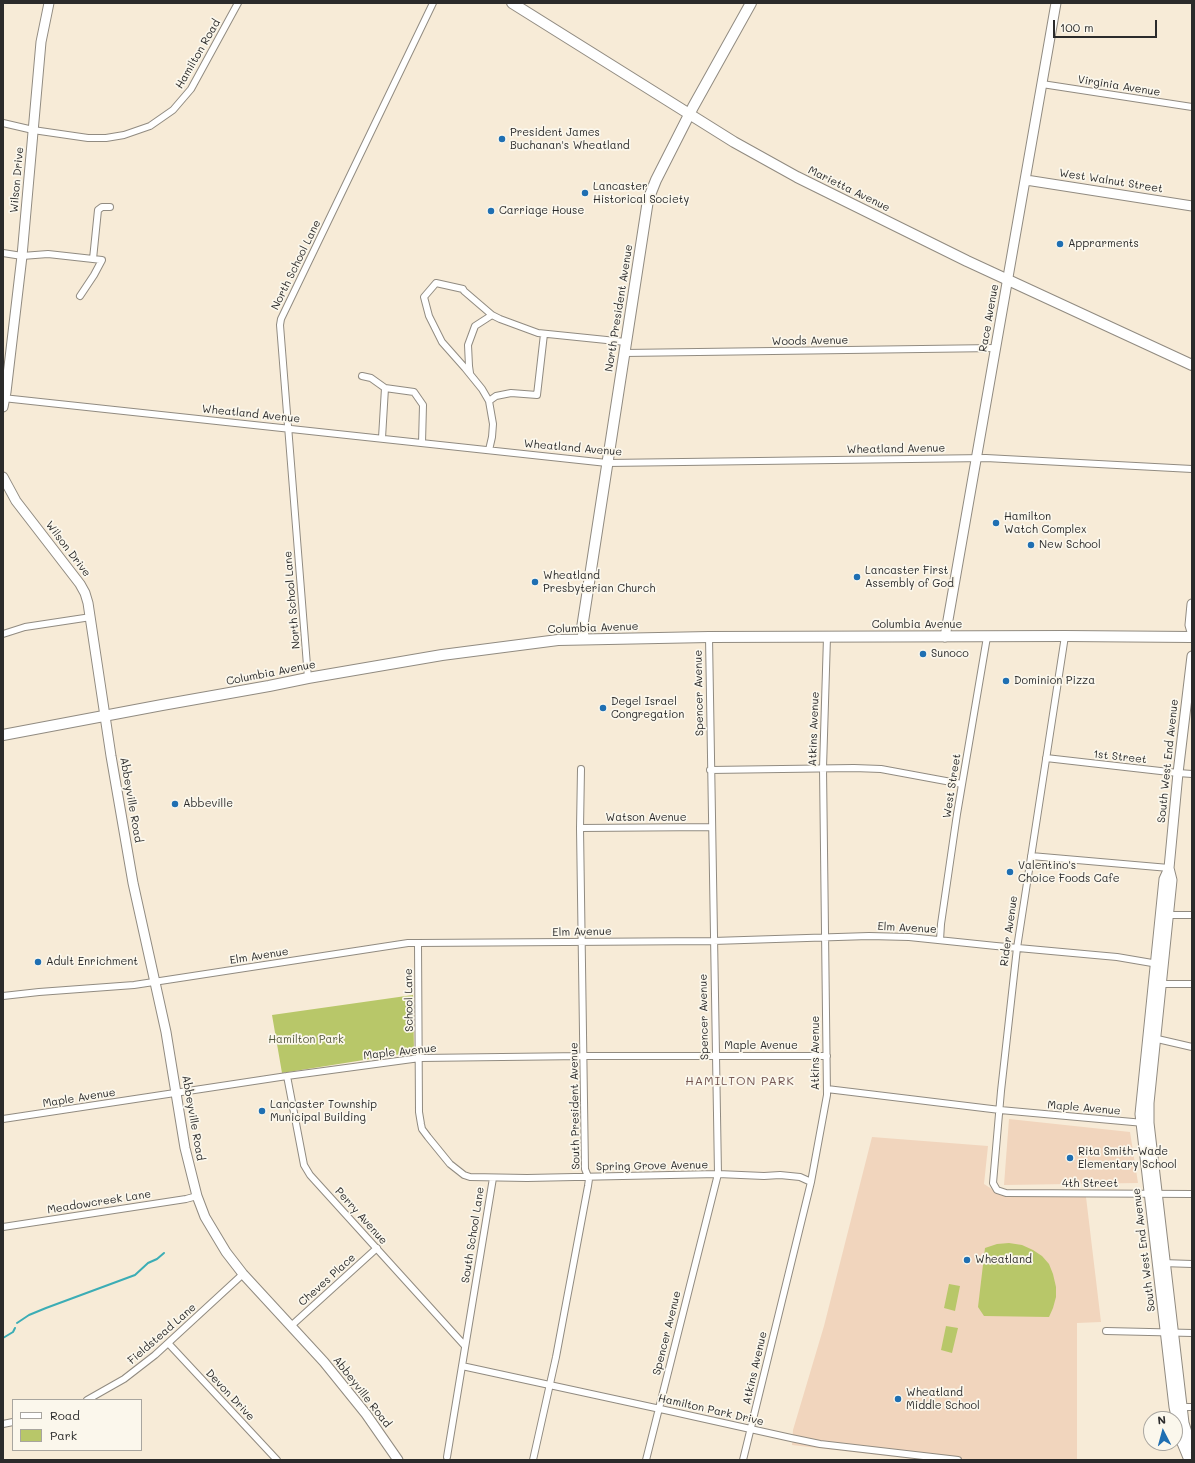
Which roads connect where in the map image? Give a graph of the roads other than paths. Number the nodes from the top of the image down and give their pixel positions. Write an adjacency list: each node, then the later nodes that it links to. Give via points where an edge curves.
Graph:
1 (49, 3): 11 (main road, Wilson Drive, via 41,42)
2 (238, 3): 11 (street, Hamilton Road, via 191,89 173,110 157,122 133,133 106,138)
3 (433, 3): 31 (street, North School Lane, via 281,319)
4 (512, 3): 9 (main road, Marietta Avenue)
5 (751, 3): 9 (main road, North President Avenue)
6 (1056, 3): 7 (main road, Race Avenue)
7 (1042, 84): 8 (street, Virginia Avenue); 12 (main road, Race Avenue)
8 (1192, 107)
9 (690, 114): 18 (main road, Marietta Avenue, via 797,177); 22 (main road, North President Avenue, via 650,193)
10 (3, 123): 11 (street, Hamilton Road)
11 (33, 130): 16 (main road, Wilson Drive)
12 (1026, 180): 13 (main road, West Walnut Street); 18 (main road, Race Avenue)
13 (1192, 206)
14 (110, 207): 17 (street, via 98,210)
15 (3, 253): 16 (street)
16 (22, 256): 17 (street, via 48,254); 29 (main road, Wilson Drive)
17 (93, 259): 19 (street, via 102,260)
18 (1008, 280): 23 (main road, Race Avenue); 25 (main road, Marietta Avenue)
19 (80, 296)
20 (492, 315): 21 (street); 26 (street, via 475,326 468,345); 26 (street, via 463,289 436,283 424,298 429,316 442,342)
21 (544, 334): 22 (street); 30 (street, via 538,395 512,393 496,396)
22 (626, 342): 24 (main road, North President Avenue)
23 (996, 348): 24 (street, Woods Avenue); 35 (main road, Race Avenue)
24 (624, 353): 36 (main road, North President Avenue)
25 (1192, 365)
26 (471, 375): 30 (street)
27 (362, 376): 28 (street, via 371,378)
28 (385, 388): 32 (street); 33 (street, via 414,392 423,405)
29 (4, 401): 31 (street, Wheatland Avenue)
30 (489, 401): 34 (street, via 493,424)
31 (288, 428): 32 (street, Wheatland Avenue); 51 (street, North School Lane)
32 (382, 438): 33 (street, Wheatland Avenue)
33 (422, 443): 34 (street, Wheatland Avenue)
34 (489, 450): 36 (street, Wheatland Avenue)
35 (977, 458): 36 (street, Wheatland Avenue); 37 (street, Wheatland Avenue); 47 (main road, Race Avenue)
36 (607, 463): 49 (main road, North President Avenue, via 582,628)
37 (1192, 469)
38 (3, 477): 40 (main road, Wilson Drive, via 16,501 80,584)
39 (1192, 604): 41 (main road)
40 (91, 617): 42 (street, via 25,627); 52 (main road, Wilson Drive)
41 (1192, 632)
42 (3, 634)
43 (987, 636): 44 (main road, Columbia Avenue); 47 (main road, Columbia Avenue); 61 (street, West Street)
44 (1065, 636): 48 (main road, Columbia Avenue); 55 (street, Rider Avenue)
45 (708, 637): 46 (main road, Columbia Avenue); 49 (main road, Columbia Avenue); 58 (street, Spencer Avenue)
46 (827, 637): 47 (main road, Columbia Avenue); 56 (street, Atkins Avenue)
47 (945, 637)
48 (1192, 637)
49 (584, 639): 51 (main road, Columbia Avenue, via 493,648)
50 (1192, 656): 53 (main road, South West End Avenue)
51 (308, 678): 52 (main road, Columbia Avenue)
52 (106, 715): 54 (main road, Columbia Avenue); 75 (main road, Abbeyville Road, via 133,883)
53 (1189, 718): 59 (main road, South West End Avenue)
54 (3, 735)
55 (1046, 758): 59 (street, 1st Street); 64 (street, Rider Avenue)
56 (823, 768): 58 (street); 61 (street, via 881,769); 68 (street, Atkins Avenue)
57 (581, 770): 62 (street, South President Avenue)
58 (710, 770): 63 (street, Spencer Avenue)
59 (1178, 773): 60 (street, 1st Street); 65 (main road, South West End Avenue)
60 (1192, 774)
61 (962, 784): 69 (street, West Street)
62 (580, 828): 63 (street, Watson Avenue); 72 (street, South President Avenue)
63 (712, 828): 70 (street, Spencer Avenue)
64 (1031, 856): 65 (street); 73 (street, Rider Avenue)
65 (1169, 868): 66 (main road, South West End Avenue, via 1172,880)
66 (1164, 915): 67 (street); 74 (main road, South West End Avenue)
67 (1192, 915)
68 (826, 938): 69 (street, Elm Avenue, via 869,936); 70 (street, Elm Avenue); 83 (street, Atkins Avenue)
69 (940, 940): 73 (street, Elm Avenue)
70 (713, 941): 72 (street, Elm Avenue); 82 (street, Spencer Avenue)
71 (418, 942): 72 (street, Elm Avenue); 75 (street, Elm Avenue); 84 (street, School Lane)
72 (582, 942): 81 (street, South President Avenue)
73 (1017, 948): 74 (street, Elm Avenue, via 1117,957); 88 (street, Rider Avenue)
74 (1159, 964): 76 (main road, South West End Avenue); 79 (main road, South West End Avenue)
75 (154, 982): 78 (street, Elm Avenue); 87 (main road, Abbeyville Road, via 166,1032)
76 (1162, 984): 77 (street); 79 (main road, South West End Avenue)
77 (1192, 984)
78 (3, 996)
79 (1152, 1037): 80 (street); 90 (main road, South West End Avenue, via 1140,1103)
80 (1192, 1047)
81 (584, 1056): 82 (street, Maple Avenue); 84 (street, Maple Avenue); 92 (street, South President Avenue, via 585,1169)
82 (715, 1056): 83 (street, Maple Avenue); 91 (street, Spencer Avenue)
83 (827, 1056): 86 (street, Atkins Avenue)
84 (420, 1058): 85 (street, Maple Avenue); 93 (street, South School Lane, via 419,1112 422,1129 459,1172 470,1177)
85 (288, 1076): 87 (street, Maple Avenue); 100 (street, Perry Avenue, via 304,1165 310,1175)
86 (827, 1089): 88 (street, Maple Avenue); 94 (street, Atkins Avenue)
87 (176, 1093): 89 (street, Maple Avenue); 98 (main road, Abbeyville Road, via 183,1141)
88 (1000, 1110): 90 (street, Maple Avenue); 95 (street, Rider Avenue)
89 (3, 1119)
90 (1145, 1123): 96 (main road, South West End Avenue)
91 (718, 1174): 92 (street, Spring Grove Avenue); 94 (street, Spring Grove Avenue, via 789,1175); 114 (street, Spencer Avenue)
92 (588, 1177): 93 (street, Spring Grove Avenue); 111 (street, South President Avenue, via 574,1266)
93 (493, 1178): 109 (street, South School Lane)
94 (811, 1182): 115 (street, Atkins Avenue)
95 (993, 1183): 96 (street, 4th Street, via 997,1190 1006,1193)
96 (1153, 1194): 97 (street, 4th Street); 101 (main road, South West End Avenue)
97 (1192, 1194)
98 (197, 1196): 99 (street, Meadowcreek Lane); 103 (main road, Abbeyville Road, via 214,1235)
99 (3, 1227)
100 (377, 1248): 104 (street, Cheves Place); 109 (street, Perry Avenue)
101 (1162, 1263): 102 (street); 106 (main road, South West End Avenue)
102 (1192, 1264)
103 (243, 1274): 104 (main road, Abbeyville Road); 108 (street, Fieldstead Lane)
104 (290, 1326): 119 (main road, Abbeyville Road, via 324,1362 390,1446)
105 (1106, 1331): 106 (street)
106 (1170, 1333): 107 (street); 113 (main road, South West End Avenue)
107 (1192, 1333)
108 (168, 1343): 112 (street, Fieldstead Lane, via 124,1379); 118 (street, Devon Drive)
109 (465, 1346): 110 (street, South School Lane)
110 (462, 1366): 111 (street, Hamilton Park Drive); 117 (street, South School Lane)
111 (550, 1385): 114 (street, Hamilton Park Drive); 120 (street, South President Avenue)
112 (89, 1399)
113 (1183, 1407): 116 (main road, South West End Avenue, via 1184,1423); 124 (main road, South West End Avenue, via 1182,1443)
114 (659, 1408): 115 (street, Hamilton Park Drive); 121 (street, Spencer Avenue)
115 (750, 1429): 122 (street, Atkins Avenue); 123 (street, Hamilton Park Drive, via 820,1444)
116 (1192, 1448)
117 (447, 1456)
118 (277, 1460)
119 (398, 1460)
120 (534, 1460)
121 (646, 1460)
122 (742, 1460)
123 (958, 1460)
124 (1189, 1460)

